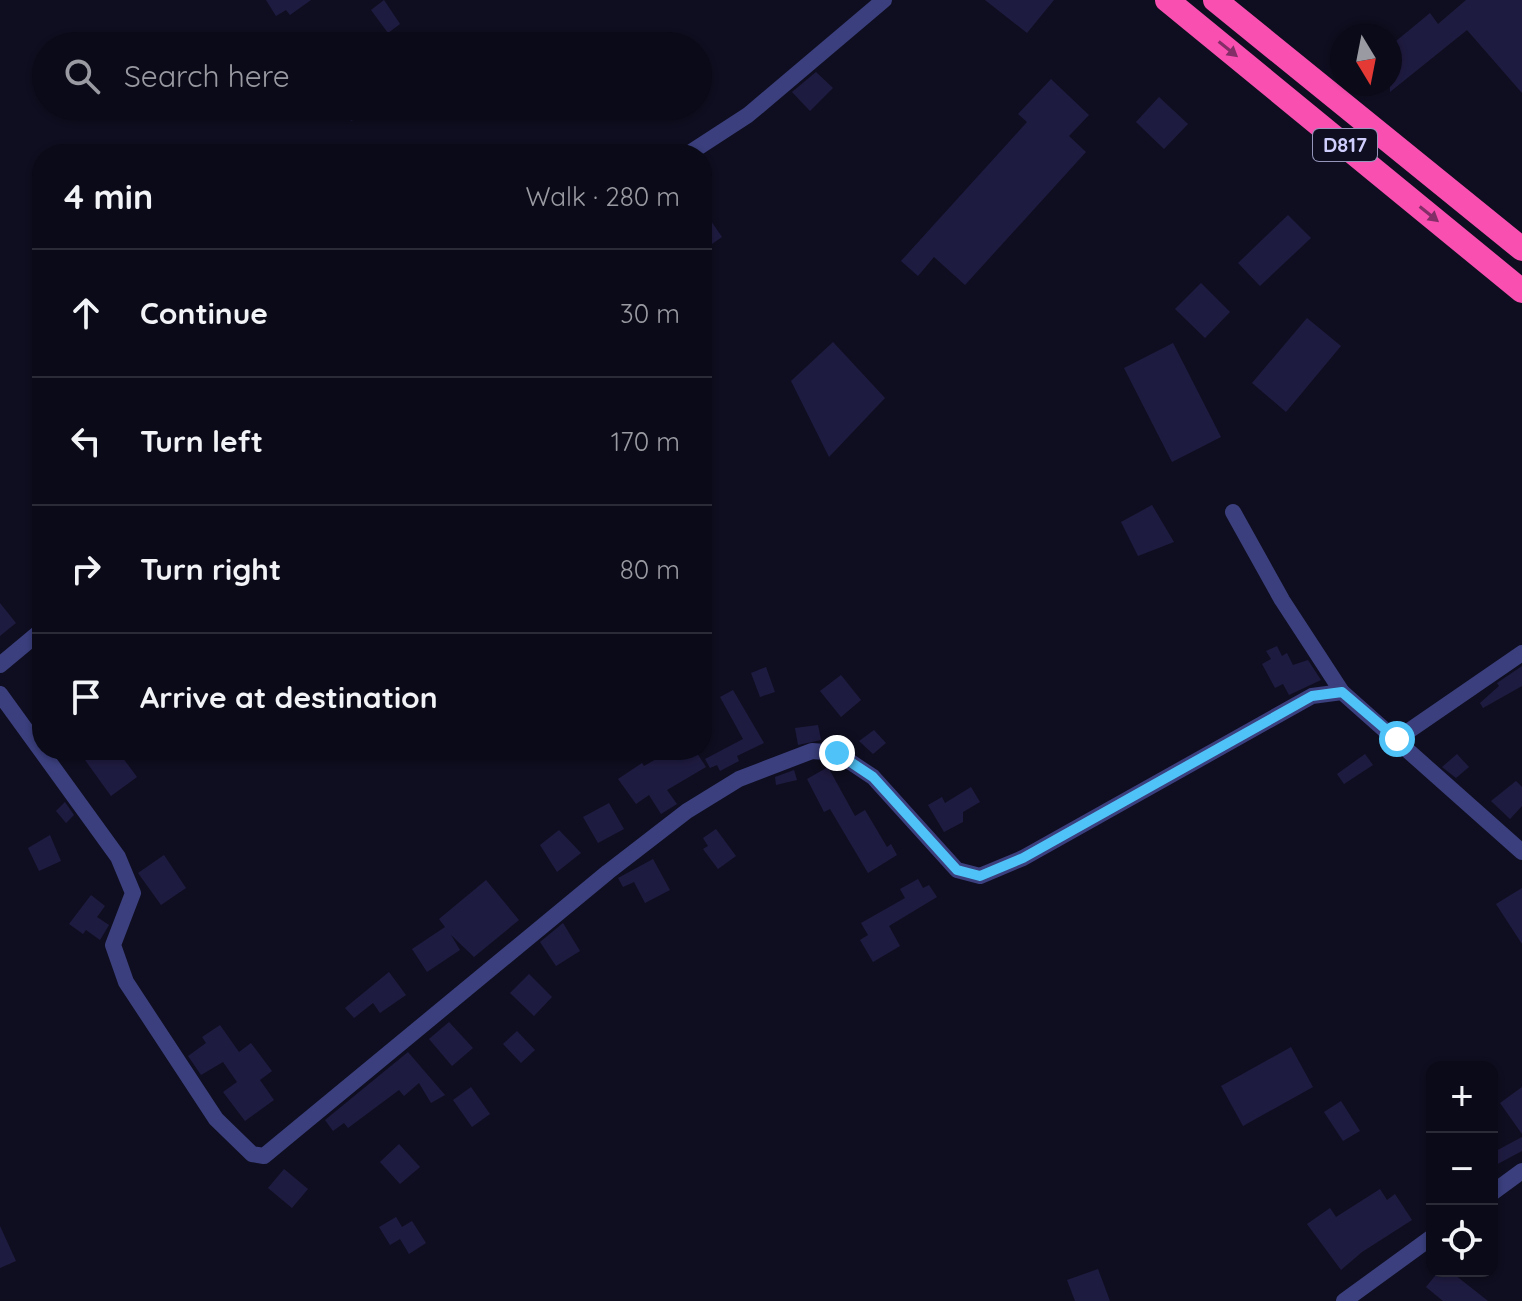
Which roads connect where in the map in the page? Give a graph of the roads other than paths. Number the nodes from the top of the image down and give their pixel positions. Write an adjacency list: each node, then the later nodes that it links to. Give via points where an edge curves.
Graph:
1 (884, 0): 4 (street, via 748,115)
2 (1167, 0): 6 (highway, D817, one-way to 6)
3 (1215, 0): 5 (highway, D817)
4 (703, 144)
5 (1522, 249)
6 (1522, 291)
7 (1233, 512): 11 (street)
8 (32, 638): 10 (street)
9 (1522, 653): 14 (street)
10 (0, 665)
11 (1342, 692): 14 (street); 15 (street, via 1312,696 1023,858 980,876 957,870 873,777 837,753 812,751 739,779 687,811 608,872 264,1156 252,1154 216,1119 126,982 113,945 133,893 118,857)
12 (0, 694): 13 (street)
13 (32, 738)
14 (1397, 739): 16 (street)
15 (48, 760)
16 (1522, 852)
17 (1522, 1171): 18 (street)
18 (1498, 1189)
19 (1426, 1241): 20 (street)
20 (1344, 1301)

